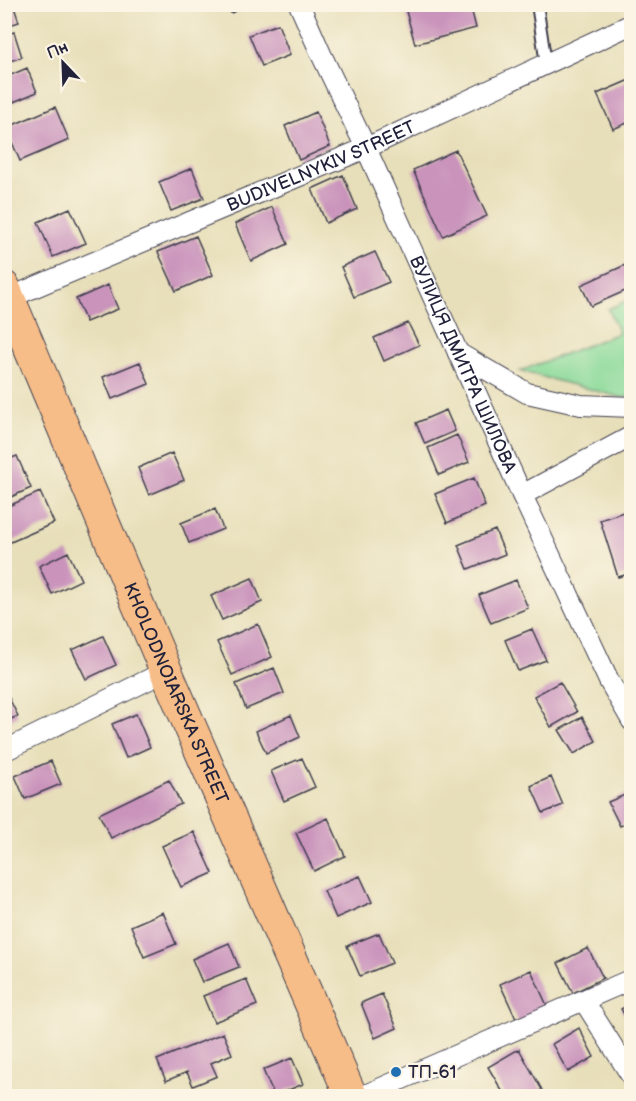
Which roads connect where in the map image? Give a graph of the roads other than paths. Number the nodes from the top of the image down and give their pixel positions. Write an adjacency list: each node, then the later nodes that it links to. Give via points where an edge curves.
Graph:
1 (299, 4): 5 (street, ВУЛИЦЯ ДМИТРА ШИЛОВА)
2 (537, 4): 4 (lane)
3 (632, 24): 4 (street, BUDIVELNYKIV STREET)
4 (546, 64): 5 (street, BUDIVELNYKIV STREET)
5 (366, 148): 6 (street, BUDIVELNYKIV STREET); 7 (street, ВУЛИЦЯ ДМИТРА ШИЛОВА)
6 (6, 295): 11 (main road, KHOLODNOIARSKA STREET)
7 (458, 353): 8 (street, via 527,393 581,405); 10 (street, ВУЛИЦЯ ДМИТРА ШИЛОВА)
8 (632, 406)
9 (632, 436): 10 (street)
10 (522, 495): 12 (street, ВУЛИЦЯ ДМИТРА ШИЛОВА, via 609,681)
11 (166, 671): 13 (street); 17 (main road, KHOLODNOIARSKA STREET)
12 (632, 721)
13 (4, 751)
14 (632, 980): 15 (street)
15 (584, 1001): 16 (street); 18 (street)
16 (632, 1077)
17 (351, 1096)
18 (363, 1096)

